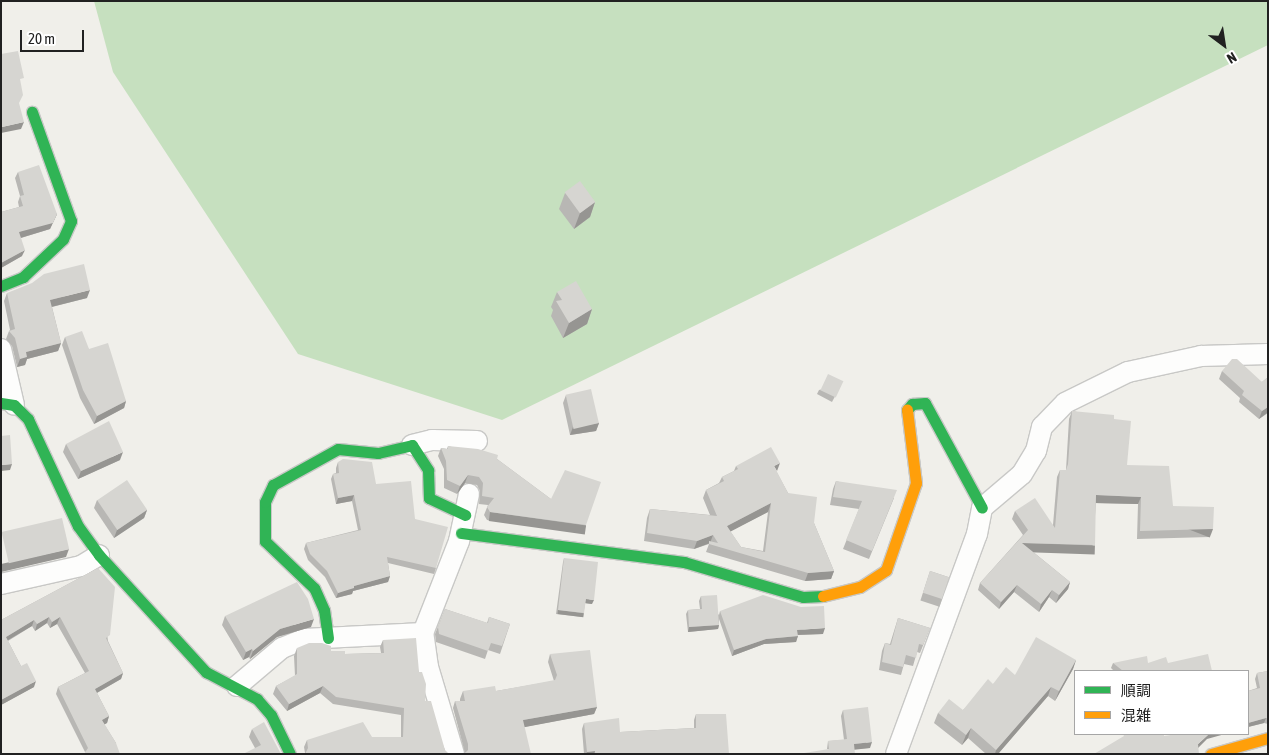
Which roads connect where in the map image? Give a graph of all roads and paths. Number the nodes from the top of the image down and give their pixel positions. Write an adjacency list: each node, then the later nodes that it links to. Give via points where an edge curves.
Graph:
1 (32, 112): 2 (street, via 71,221 63,239 22,277)
2 (1, 286)
3 (1, 349): 5 (street)
4 (1268, 354): 9 (street, via 1201,356 1128,372 1065,402 1042,427 1036,451 1022,474)
5 (8, 404): 11 (street, via 39,436 78,526)
6 (477, 441): 7 (street, via 432,440)
7 (412, 445): 10 (street, via 428,470 429,498); 14 (street, via 378,453 338,449 273,485 265,502 265,541 314,588 324,610)
8 (470, 494): 10 (street)
9 (982, 508): 10 (street, via 925,403 912,404 905,412 916,483 886,570 860,587 829,596 803,597 684,562); 19 (street, via 977,534)
10 (463, 524): 13 (street)
11 (99, 555): 12 (street, via 80,566); 15 (street, via 206,672)
12 (1, 584)
13 (423, 632): 14 (street); 18 (street, via 428,667)
14 (328, 638): 15 (street, via 304,639 282,648)
15 (237, 686): 17 (street, via 257,699 271,715)
16 (1268, 738): 20 (street)
17 (290, 754)
18 (454, 754)
19 (896, 754)
20 (1211, 754)

